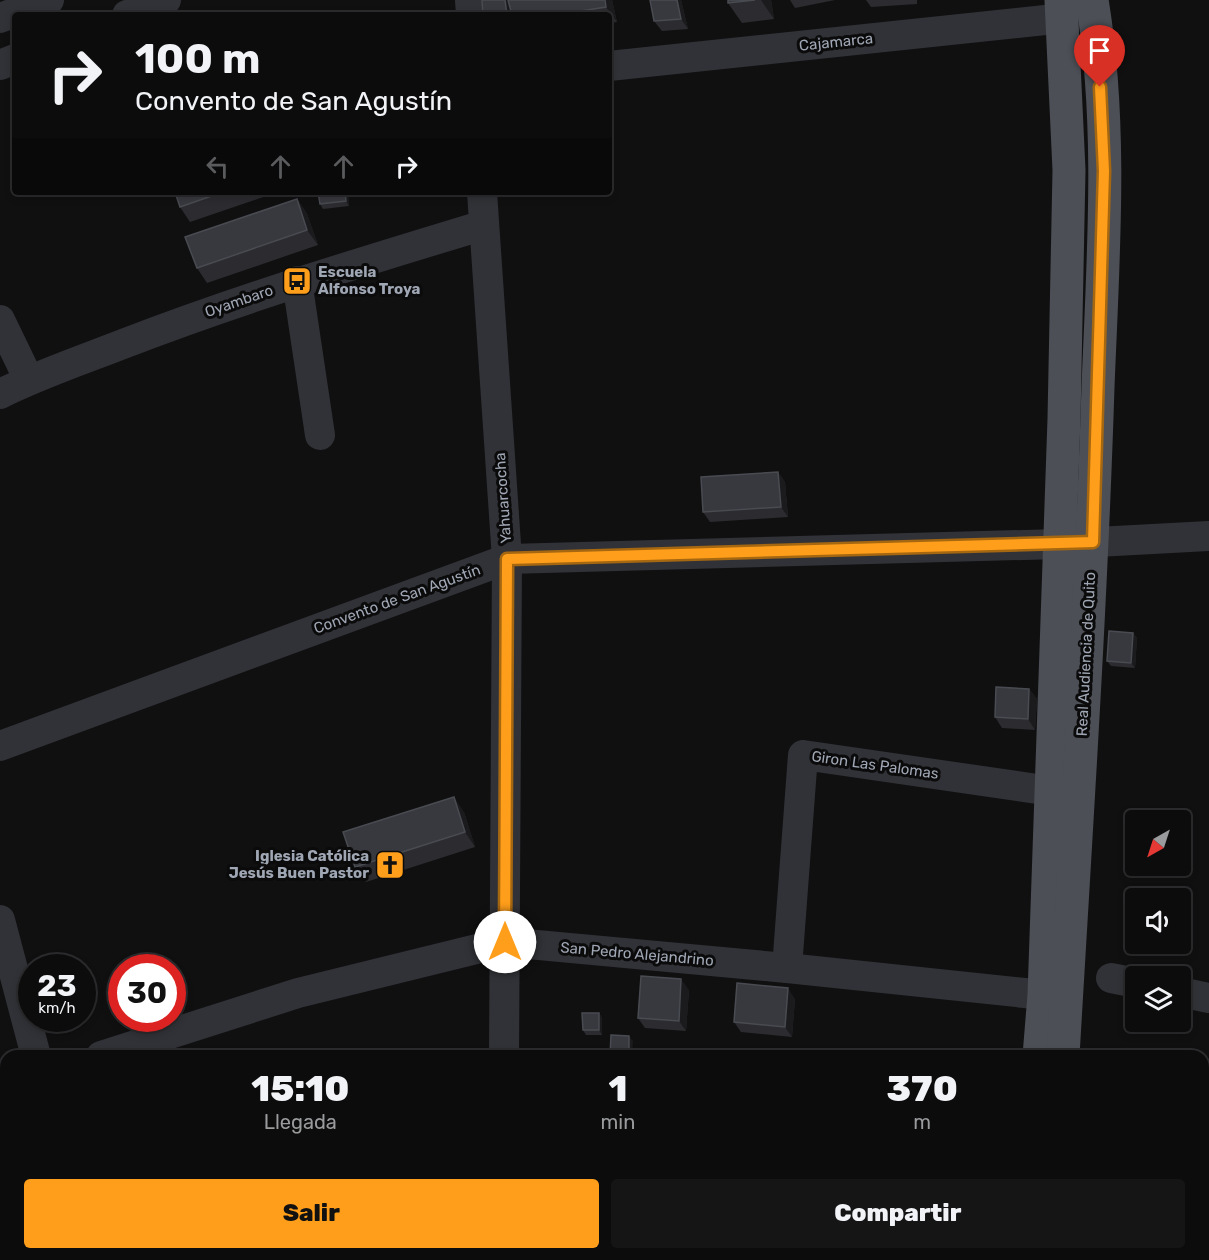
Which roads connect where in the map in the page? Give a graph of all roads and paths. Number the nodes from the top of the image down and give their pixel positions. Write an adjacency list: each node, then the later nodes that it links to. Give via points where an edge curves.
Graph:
1 (49, 0): 5 (street)
2 (166, 0): 6 (street)
3 (1092, 0): 16 (main road, Real Audiencia de Quito, via 1104,151)
4 (1062, 9): 7 (street, Cajamarca); 17 (main road, Real Audiencia de Quito, via 1069,170)
5 (16, 12)
6 (136, 12)
7 (612, 66)
8 (482, 195): 9 (street, Yahuarcocha)
9 (484, 225): 10 (street, Oyambaro); 18 (street, Yahuarcocha)
10 (297, 281): 12 (street, Oyambaro); 14 (street)
11 (0, 320): 12 (street)
12 (29, 380): 13 (street, Oyambaro)
13 (0, 394)
14 (321, 435)
15 (1209, 536): 16 (street, Convento de San Agustín)
16 (1093, 542): 17 (street, Convento de San Agustín); 31 (main road, Real Audiencia de Quito)
17 (1059, 544): 18 (street, Convento de San Agustín); 20 (main road, Real Audiencia de Quito)
18 (507, 559): 19 (street, Convento de San Agustín); 22 (street, Yahuarcocha)
19 (0, 746)
20 (1051, 791): 23 (street, Giron Las Palomas, via 803,755); 25 (main road, Real Audiencia de Quito)
21 (0, 920): 27 (street)
22 (505, 942): 23 (street, San Pedro Alejandrino); 28 (street, San Pedro Alejandrino, via 298,993); 29 (street, Yahuarcocha)
23 (787, 968): 25 (street, San Pedro Alejandrino)
24 (1191, 994): 26 (street)
25 (1044, 995): 30 (main road, Real Audiencia de Quito)
26 (1209, 998)
27 (34, 1050)
28 (120, 1050)
29 (504, 1050)
30 (1039, 1050)
31 (1063, 1050)

